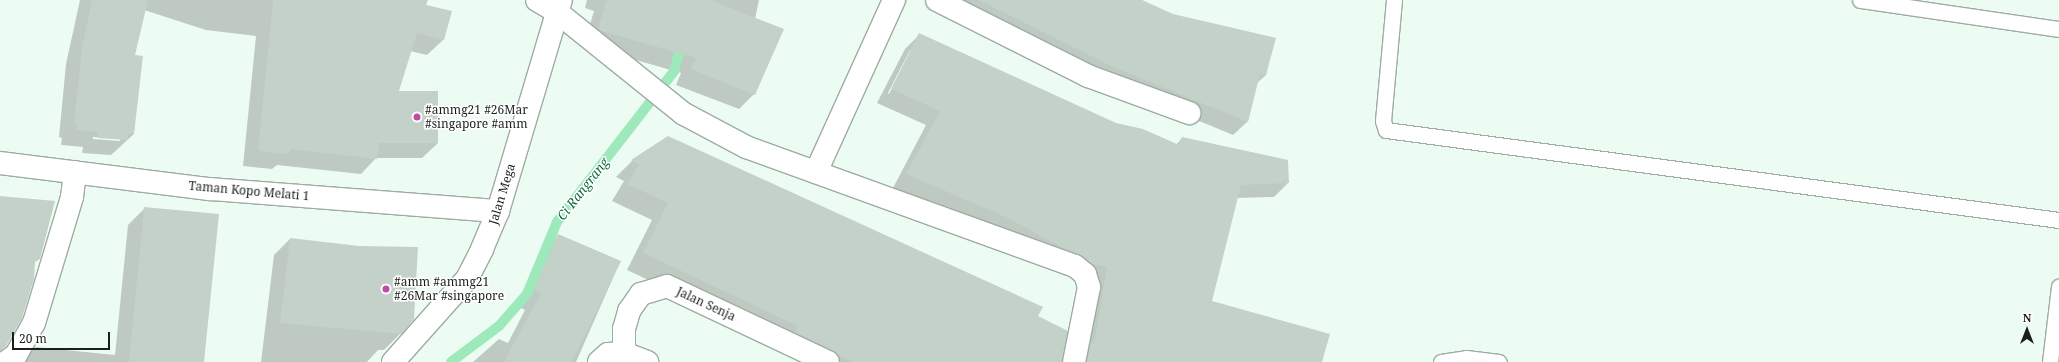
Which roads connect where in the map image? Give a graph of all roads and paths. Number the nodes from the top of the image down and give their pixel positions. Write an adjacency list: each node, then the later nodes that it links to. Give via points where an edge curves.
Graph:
1 (537, 0): 6 (street)
2 (894, 0): 11 (street)
3 (937, 0): 8 (street, via 1088,76)
4 (1394, 0): 13 (lane, via 1383,121 1386,130)
5 (1860, 0): 7 (lane)
6 (559, 6): 11 (street, via 640,80 684,114 746,147); 12 (street, Jalan Mega, via 546,39)
7 (2059, 29)
8 (1189, 112)
9 (0, 163): 10 (street, Taman Kopo Melati 1)
10 (75, 172): 12 (street, Taman Kopo Melati 1, via 210,189); 16 (street, via 72,197 34,323 16,355)
11 (816, 172): 21 (street, via 1075,266 1084,274 1089,288)
12 (498, 211): 17 (street, Jalan Mega, via 467,279)
13 (2059, 220)
14 (2059, 287): 24 (lane)
15 (624, 353): 18 (street, via 608,354); 19 (street); 20 (street, Jalan Senja, via 624,329 628,311 641,294 666,286)
16 (6, 362)
17 (393, 362)
18 (599, 362)
19 (647, 362)
20 (827, 362)
21 (1074, 362)
22 (1440, 362): 23 (lane, via 1466,358)
23 (1499, 362)
24 (2050, 362)

